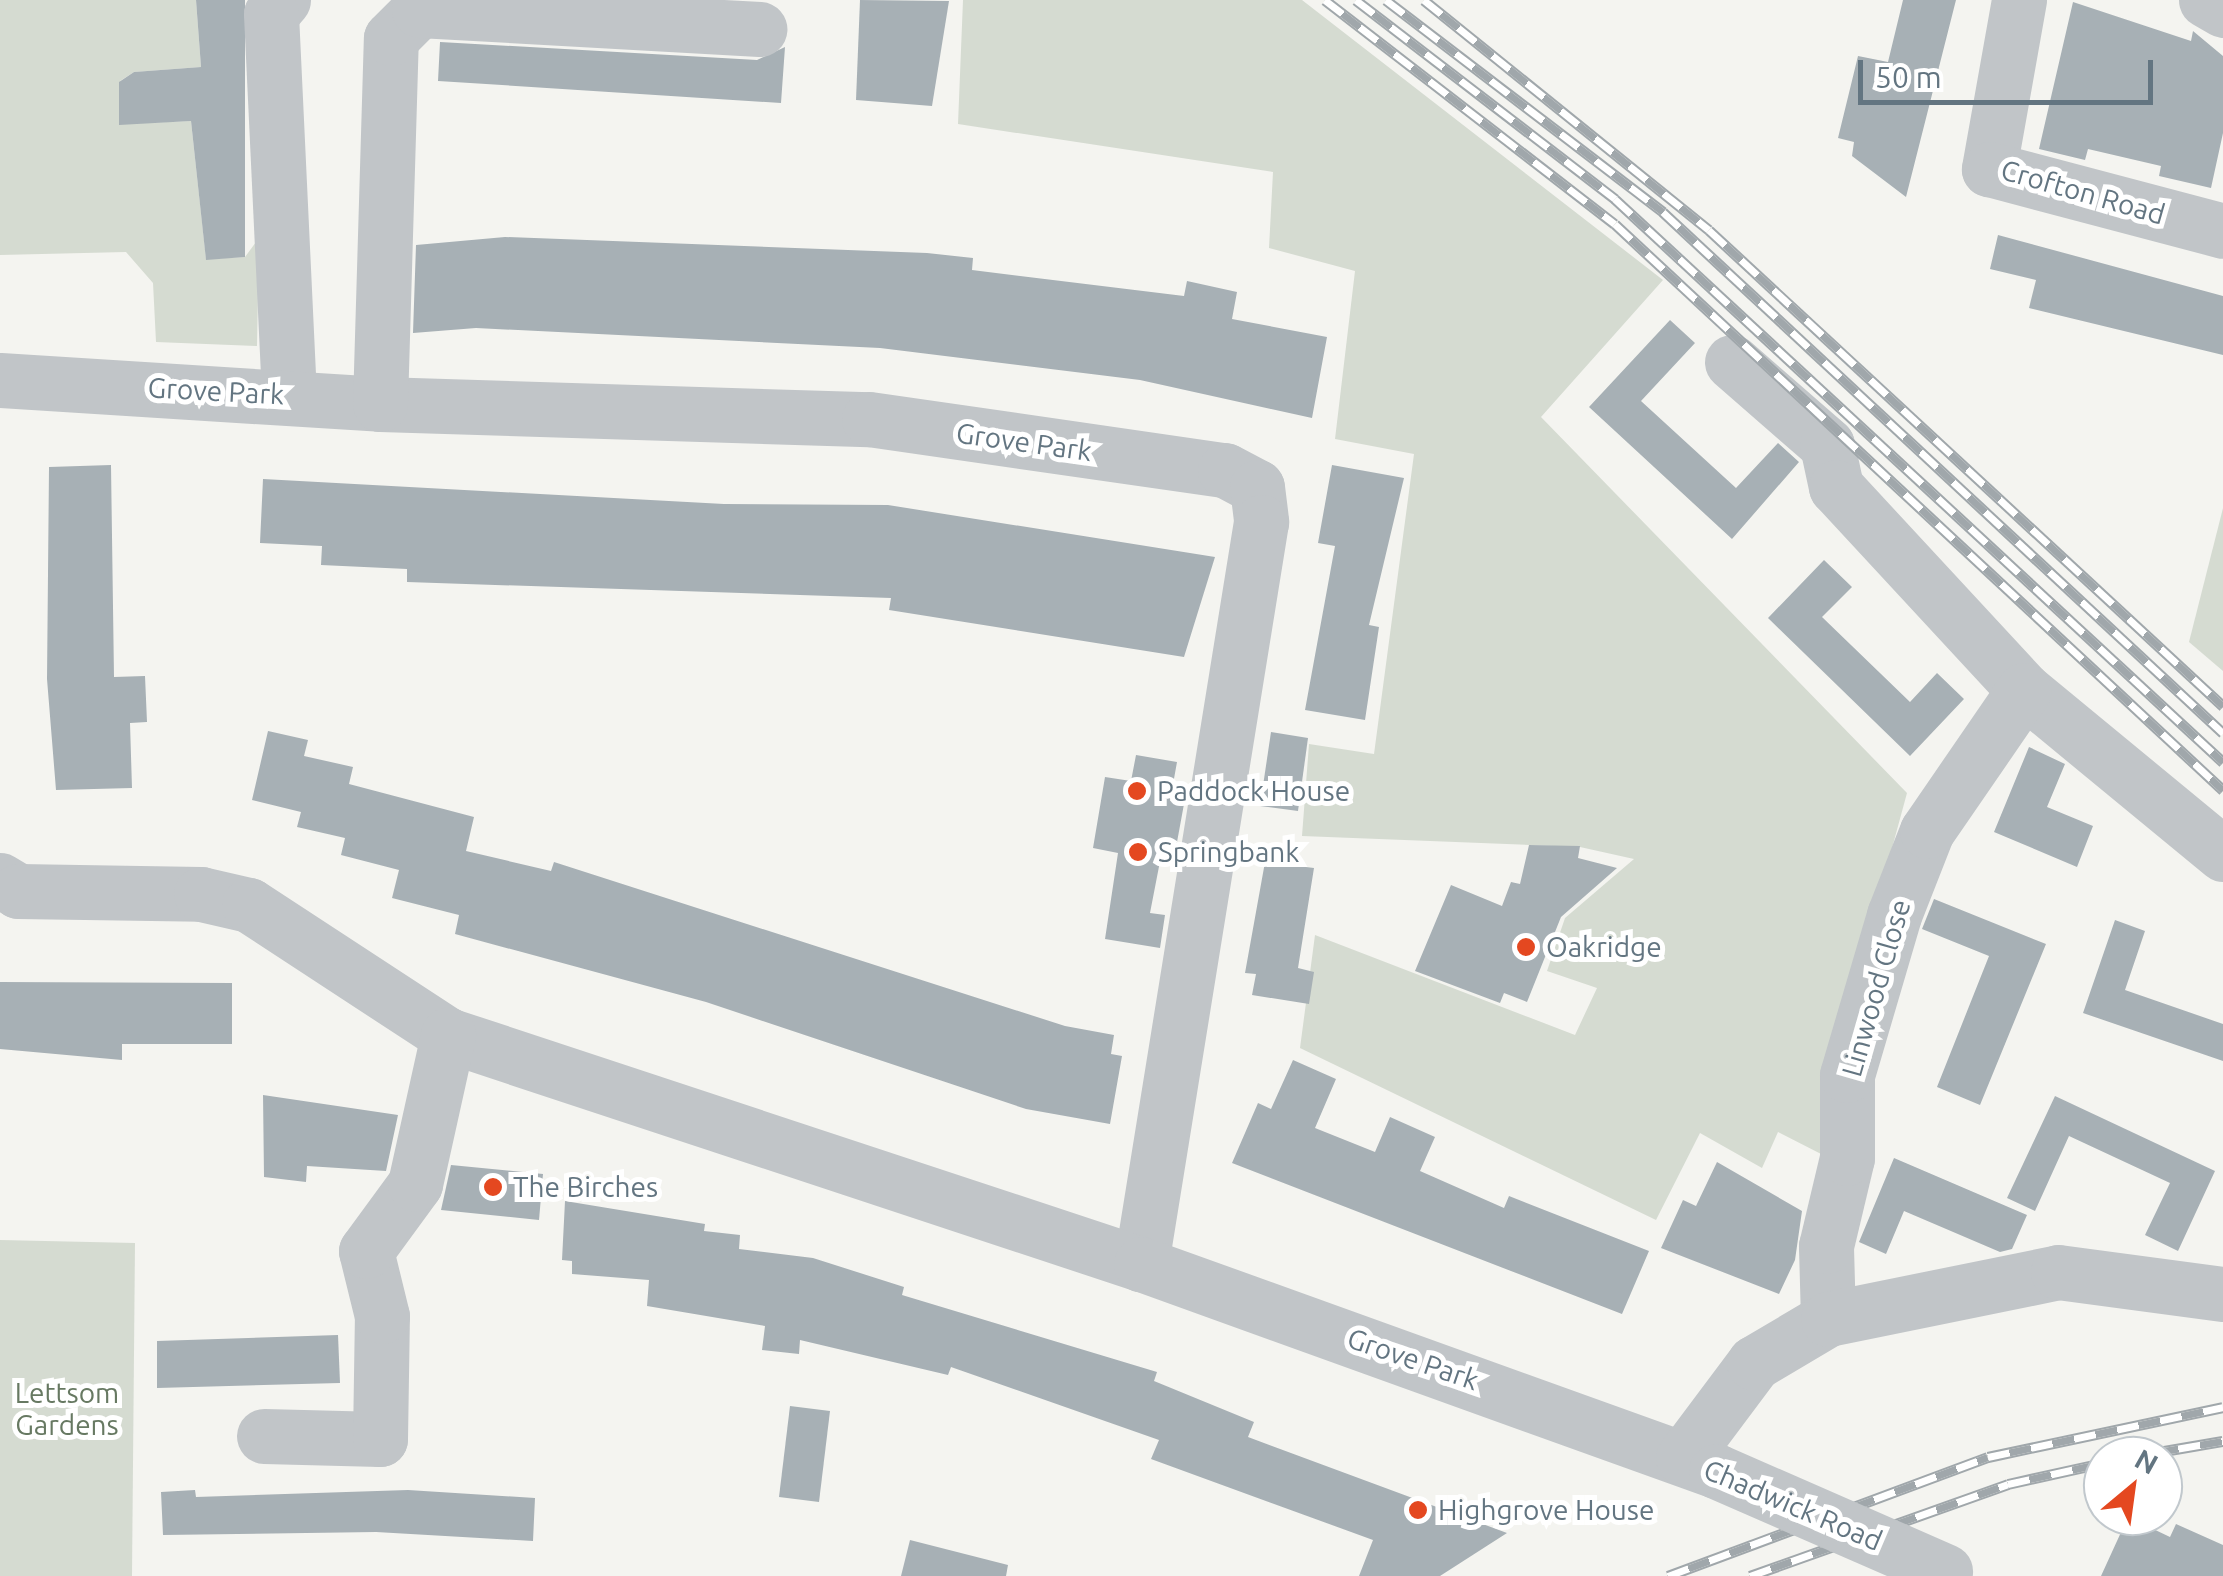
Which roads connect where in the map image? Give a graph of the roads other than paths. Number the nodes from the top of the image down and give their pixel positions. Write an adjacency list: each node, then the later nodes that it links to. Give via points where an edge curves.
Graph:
1 (284, 0): 9 (street, via 271,14)
2 (2019, 0): 6 (street, Crofton Road, via 1989,168)
3 (2206, 0): 4 (street)
4 (2223, 10)
5 (759, 29): 10 (street, via 420,10 392,38)
6 (2223, 231)
7 (1732, 362): 11 (street, via 1827,445 1836,487)
8 (0, 380): 9 (street, Grove Park)
9 (289, 394): 10 (street, Grove Park)
10 (380, 404): 15 (street, Grove Park, via 869,420 1224,470 1257,488 1261,522)
11 (2024, 690): 12 (street); 17 (street, Linwood Close, via 1926,831 1894,915 1847,1075 1847,1158 1826,1246)
12 (2223, 854)
13 (0, 880): 14 (street, Grove Park, via 18,891 200,894 249,904)
14 (448, 1035): 15 (street, Grove Park); 18 (street, via 415,1184 366,1251 382,1316 380,1439)
15 (1141, 1264): 19 (street, Grove Park)
16 (2223, 1294): 17 (street, via 2058,1272)
17 (1828, 1319): 19 (street, via 1754,1363)
18 (264, 1436)
19 (1700, 1464): 20 (street, Chadwick Road, bridge)
20 (1951, 1573)

